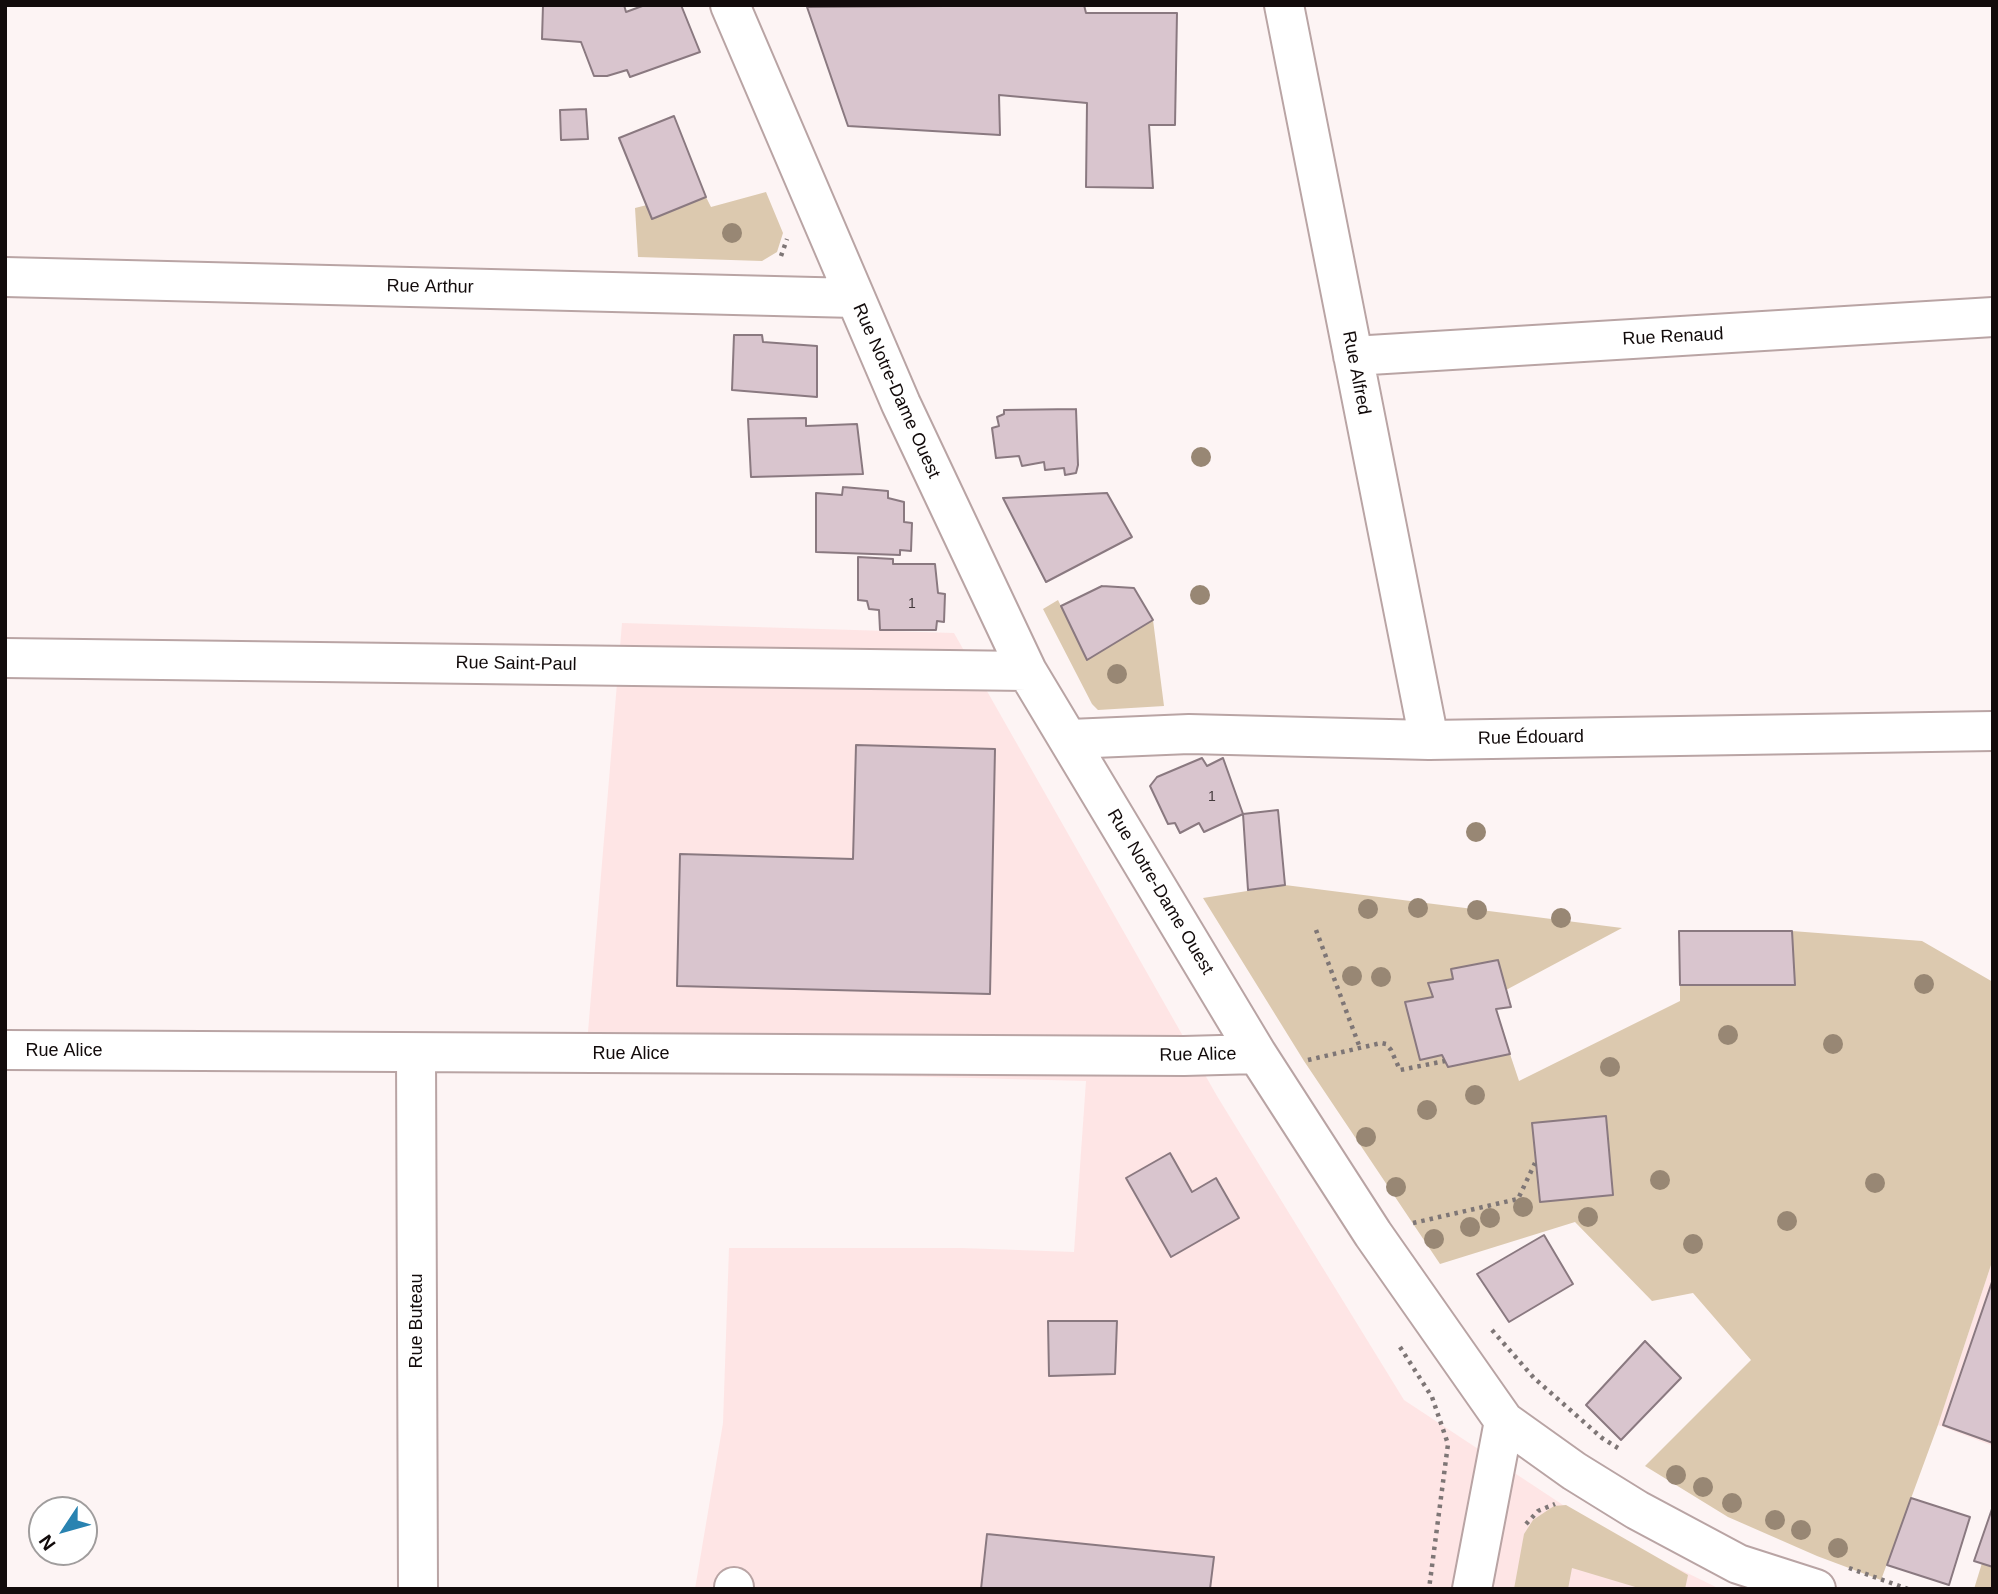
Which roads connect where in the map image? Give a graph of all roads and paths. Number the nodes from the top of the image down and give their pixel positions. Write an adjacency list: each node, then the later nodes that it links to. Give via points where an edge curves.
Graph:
1 (730, 5): 4 (street, Rue Notre-Dame Ouest)
2 (1283, 5): 6 (street, Rue Alfred)
3 (5, 277): 4 (street, Rue Arthur)
4 (855, 298): 8 (street, Rue Notre-Dame Ouest)
5 (1993, 317): 6 (street, Rue Renaud)
6 (1353, 356): 11 (street, Rue Alfred)
7 (5, 658): 8 (street, Rue Saint-Paul)
8 (1027, 671): 10 (street, Rue Notre-Dame Ouest)
9 (1993, 731): 11 (street, Rue Édouard)
10 (1070, 739): 11 (street, Rue Édouard, via 1189,734); 16 (street, Rue Notre-Dame Ouest)
11 (1429, 740)
12 (1315, 930): 13 (path)
13 (1360, 1048): 17 (path, via 1386,1044 1400,1070); 18 (path, via 1304,1061)
14 (5, 1050): 15 (street, Rue Alice)
15 (416, 1053): 16 (street, Rue Alice); 28 (street, Rue Buteau)
16 (1257, 1054): 25 (street, Rue Notre-Dame Ouest, via 1373,1234)
17 (1445, 1061)
18 (1311, 1071)
19 (1535, 1163): 21 (path, via 1518,1199)
20 (1405, 1213): 21 (path)
21 (1412, 1223): 22 (path)
22 (1419, 1233)
23 (1491, 1329): 26 (path, via 1534,1378)
24 (1395, 1339): 29 (path, via 1432,1397 1448,1444)
25 (1504, 1421): 27 (street, Rue Notre-Dame Ouest, via 1637,1510 1738,1563); 30 (street)
26 (1620, 1450)
27 (1829, 1577): 31 (path)
28 (418, 1589)
29 (1429, 1589)
30 (1472, 1589)
31 (1908, 1589)

